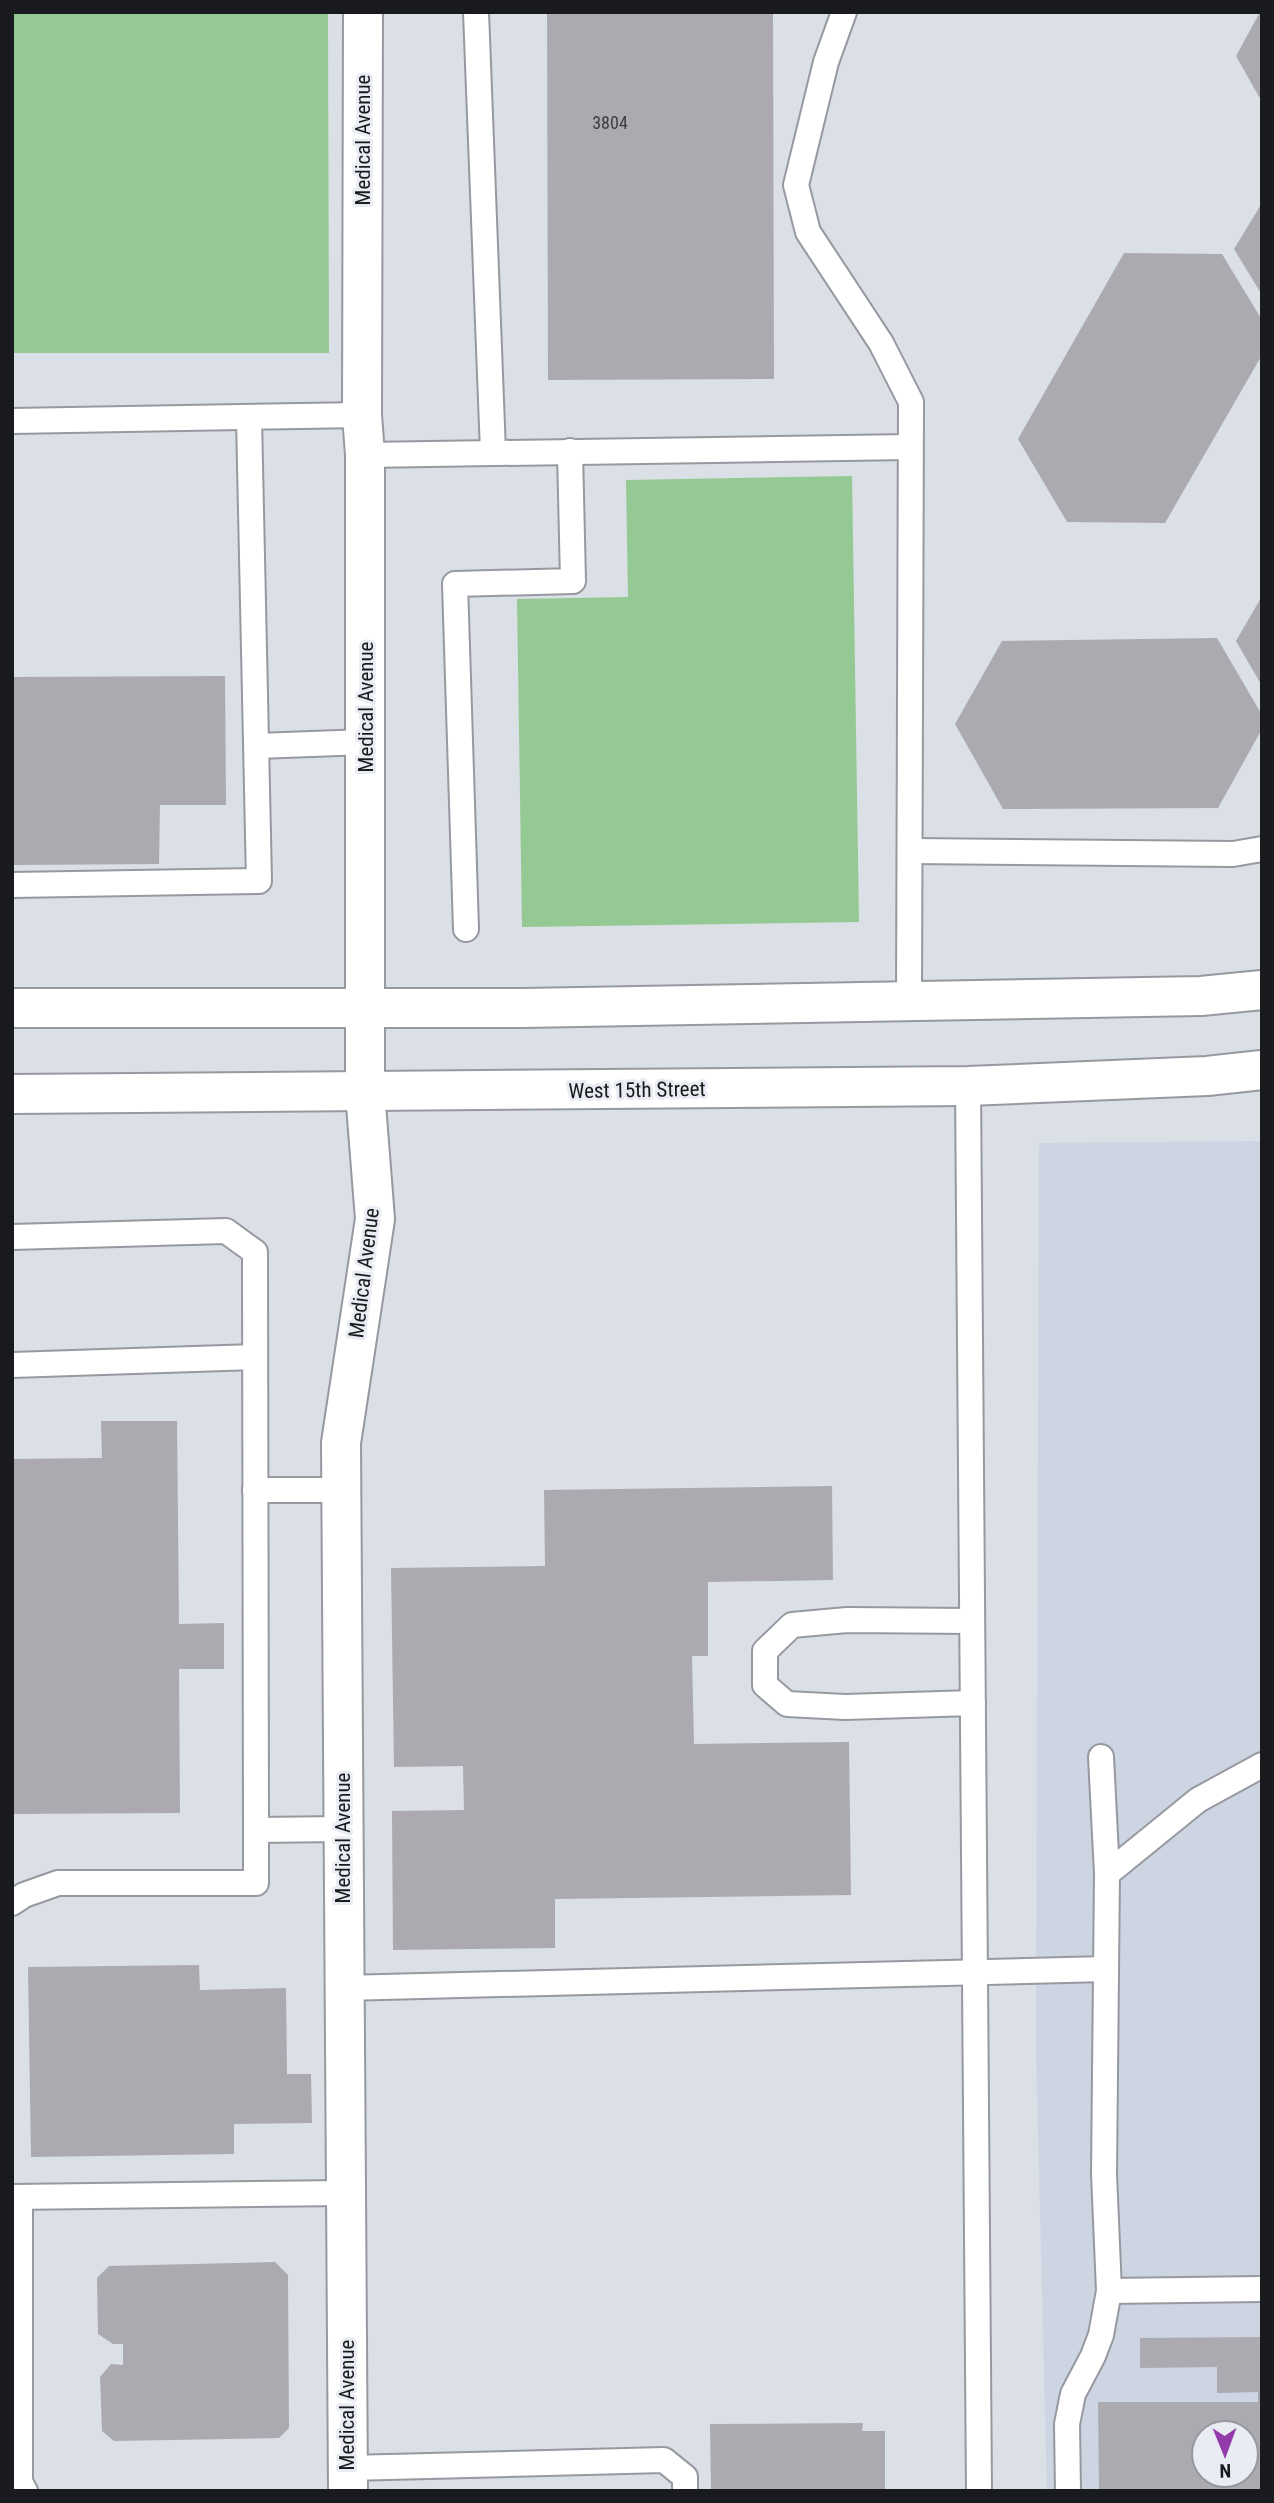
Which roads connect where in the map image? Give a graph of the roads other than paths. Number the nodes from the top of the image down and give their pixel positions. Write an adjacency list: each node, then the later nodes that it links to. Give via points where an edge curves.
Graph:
1 (363, 12): 4 (main road, Medical Avenue)
2 (476, 12): 9 (lane)
3 (844, 12): 7 (lane, via 826,62 796,185 808,232 881,342 911,402)
4 (362, 415): 5 (lane); 10 (main road, Medical Avenue)
5 (249, 418): 6 (lane); 12 (lane)
6 (12, 421)
7 (909, 447): 8 (lane); 14 (lane)
8 (570, 451): 9 (lane); 16 (lane, via 573,581 455,584)
9 (493, 452): 10 (lane)
10 (365, 455): 11 (main road, Medical Avenue)
11 (366, 742): 12 (lane); 20 (main road, Medical Avenue)
12 (257, 746): 15 (lane, via 260,881)
13 (1262, 849): 14 (lane, via 1233,854)
14 (909, 851): 18 (lane)
15 (12, 885)
16 (466, 929)
17 (1262, 990): 18 (main road, via 1201,996)
18 (909, 1000): 20 (main road)
19 (12, 1008): 20 (main road)
20 (367, 1009): 23 (main road, Medical Avenue)
21 (1262, 1070): 22 (main road, West 15th Street)
22 (968, 1087): 23 (main road, West 15th Street); 30 (lane)
23 (365, 1092): 24 (main road, West 15th Street); 29 (main road, Medical Avenue, via 375,1219 341,1443)
24 (12, 1094)
25 (12, 1237): 26 (lane, via 226,1231 255,1252)
26 (255, 1357): 27 (lane); 28 (lane)
27 (12, 1365)
28 (256, 1490): 29 (lane); 35 (lane)
29 (341, 1490): 34 (main road, Medical Avenue)
30 (972, 1621): 31 (lane); 31 (lane, via 847,1620 792,1625 765,1651 765,1685 787,1704)
31 (973, 1703): 39 (lane)
32 (1101, 1757): 36 (lane)
33 (1262, 1765): 36 (lane, via 1198,1800)
34 (343, 1829): 35 (lane); 40 (main road, Medical Avenue)
35 (256, 1830): 37 (lane, via 256,1883 58,1883)
36 (1107, 1874): 38 (lane)
37 (12, 1903)
38 (1105, 1969): 39 (lane); 44 (lane, via 1104,2174)
39 (976, 1974): 40 (lane); 48 (lane)
40 (344, 1988): 41 (main road, Medical Avenue)
41 (346, 2193): 42 (lane); 45 (main road, Medical Avenue)
42 (16, 2197): 46 (lane, via 20,2482)
43 (1262, 2289): 44 (lane)
44 (1109, 2291): 49 (lane, via 1101,2335 1073,2394 1067,2424)
45 (348, 2479): 47 (lane, via 664,2460 685,2477)
46 (25, 2491)
47 (685, 2491)
48 (979, 2491)
49 (1068, 2491)

